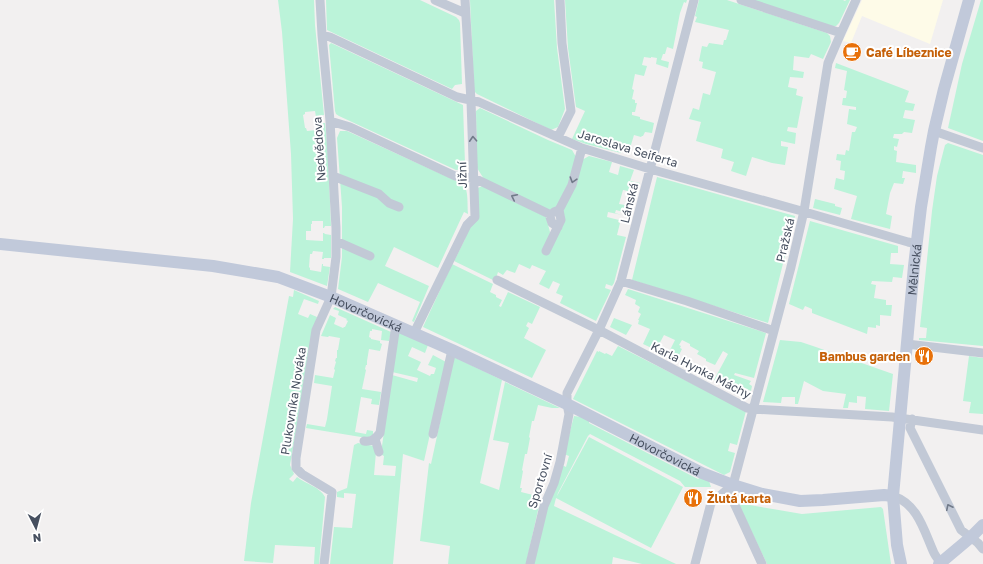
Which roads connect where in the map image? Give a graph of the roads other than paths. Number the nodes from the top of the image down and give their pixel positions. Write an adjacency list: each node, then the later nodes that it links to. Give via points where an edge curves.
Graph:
1 (320, 0): 11 (street, Nedvědova)
2 (435, 0): 9 (street)
3 (465, 0): 9 (street, Jižní)
4 (560, 0): 15 (street, via 562,43 571,111)
5 (694, 0): 18 (street, Lánská)
6 (742, 0): 10 (street)
7 (856, 0): 10 (street, Pražská)
8 (970, 0): 14 (street, Mělnická)
9 (465, 13): 12 (street, Jižní)
10 (841, 33): 23 (street, Pražská, via 828,63)
11 (322, 35): 12 (street, Jaroslava Seiferta, via 330,36 457,97); 13 (street, Nedvědova)
12 (471, 100): 15 (street, Jaroslava Seiferta); 20 (street, Jižní, one-way to 12)
13 (330, 121): 19 (street, Nedvědova); 20 (street, via 350,127 455,176)
14 (934, 131): 17 (street); 28 (street, Mělnická)
15 (558, 137): 16 (street, Jaroslava Seiferta)
16 (582, 148): 18 (street, Jaroslava Seiferta); 22 (street, one-way to 22, via 572,185)
17 (983, 148)
18 (650, 169): 23 (street, Jaroslava Seiferta); 32 (street, Lánská)
19 (333, 176): 21 (street, via 379,194); 26 (street, Nedvědova)
20 (474, 178): 24 (street, one-way to 20); 37 (street, Jižní, via 475,217 467,225)
21 (398, 207)
22 (559, 210): 24 (street); 25 (street, via 561,220)
23 (804, 211): 28 (street, Jaroslava Seiferta); 36 (street, Pražská)
24 (549, 214): 25 (street, via 552,223)
25 (558, 227): 29 (street)
26 (336, 241): 30 (street); 33 (street, Nedvědova)
27 (0, 244): 33 (street, Hovorčovická, via 213,266 278,277)
28 (917, 244): 38 (street, Mělnická)
29 (546, 251)
30 (370, 256)
31 (497, 280): 35 (street, Karla Hynka Máchy)
32 (621, 280): 35 (street, Lánská); 36 (street)
33 (331, 297): 34 (street, Hovorčovická); 53 (street, Plukovníka Nováka, via 316,330 296,458 296,468 302,474 332,492)
34 (396, 325): 37 (street, Hovorčovická); 46 (street, via 380,433)
35 (599, 330): 41 (street, Lánská, via 567,393); 42 (street, Karla Hynka Máchy)
36 (774, 331): 42 (street, Pražská)
37 (414, 333): 39 (street, Hovorčovická)
38 (907, 344): 40 (street); 43 (street, Mělnická)
39 (452, 350): 41 (street, Hovorčovická); 45 (street)
40 (983, 353)
41 (567, 404): 49 (street, Hovorčovická, via 702,473); 54 (street, Sportovní, via 569,414 560,462 544,506)
42 (753, 409): 43 (street, Karla Hynka Máchy); 49 (street, Pražská)
43 (906, 418): 44 (street, Karla Hynka Máchy); 50 (street, Mělnická); 52 (street, one-way to 43, via 961,530)
44 (983, 430)
45 (433, 434)
46 (375, 439): 47 (street); 48 (street)
47 (364, 441)
48 (379, 452)
49 (733, 485): 50 (street, Hovorčovická, via 762,494 800,501 884,494); 55 (street, via 711,503); 56 (street, via 734,503)
50 (893, 496): 57 (street, Mělnická, via 896,545); 58 (street, via 904,500 918,516)
51 (983, 525): 52 (street)
52 (978, 543): 58 (street)
53 (324, 564)
54 (530, 564)
55 (695, 564)
56 (762, 564)
57 (901, 564)
58 (940, 564)

